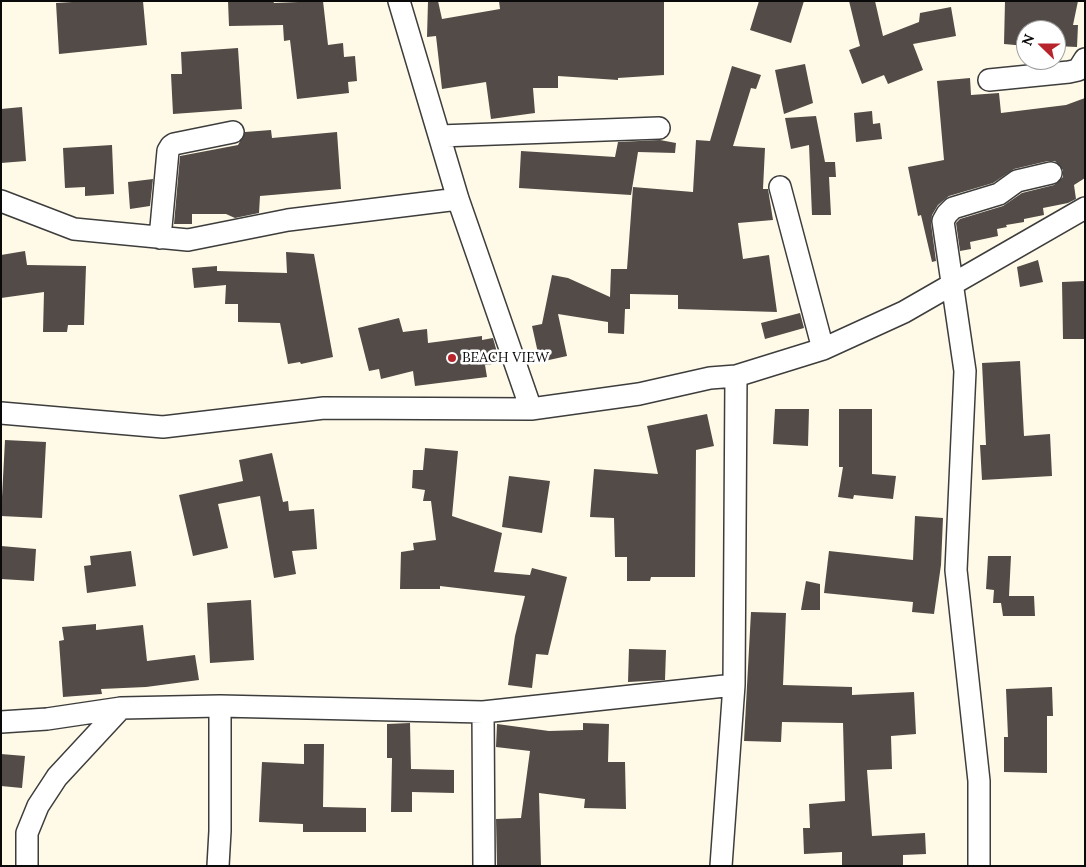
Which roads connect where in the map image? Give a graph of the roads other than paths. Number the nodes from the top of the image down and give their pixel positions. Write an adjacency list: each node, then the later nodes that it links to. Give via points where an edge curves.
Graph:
1 (399, 1): 6 (street)
2 (1085, 59): 3 (street, via 1078,70 1070,72)
3 (989, 80)
4 (659, 128): 6 (street)
5 (233, 132): 12 (street, via 170,146)
6 (440, 136): 9 (street)
7 (1051, 173): 13 (street, via 1016,182 999,194 954,208 947,214 943,221)
8 (780, 187): 14 (street)
9 (458, 199): 12 (street, via 288,220 188,240); 16 (street)
10 (1, 202): 12 (street, via 74,228)
11 (1085, 208): 13 (street)
12 (160, 238)
13 (952, 285): 14 (street, via 904,312); 27 (street, via 965,371 956,570 979,781)
14 (823, 349): 15 (street)
15 (736, 376): 16 (street); 18 (street)
16 (530, 409): 17 (street, via 324,408 163,426)
17 (1, 413)
18 (734, 685): 21 (street); 26 (street)
19 (220, 706): 20 (street); 21 (street); 24 (street)
20 (121, 708): 22 (street); 23 (street, via 57,777 38,806 28,834)
21 (483, 712): 25 (street)
22 (1, 722)
23 (27, 866)
24 (218, 866)
25 (484, 866)
26 (721, 866)
27 (979, 866)

